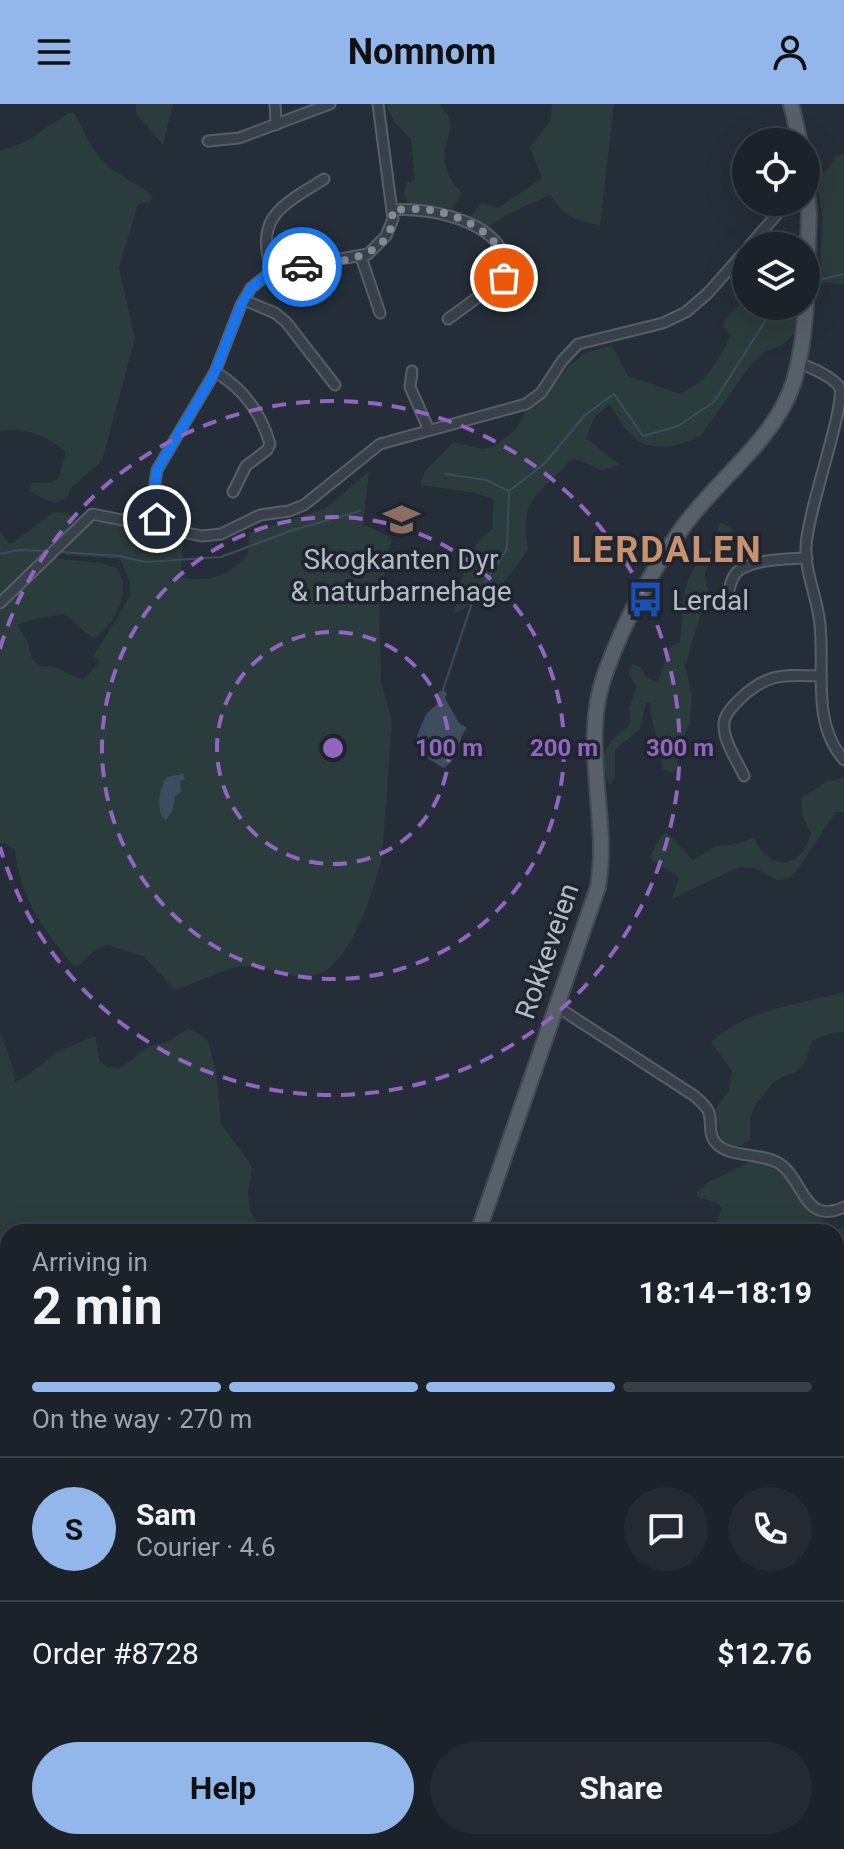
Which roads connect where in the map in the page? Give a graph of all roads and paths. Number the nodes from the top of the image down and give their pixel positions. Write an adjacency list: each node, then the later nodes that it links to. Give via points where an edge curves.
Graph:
1 (275, 104): 5 (street)
2 (330, 104): 5 (street)
3 (378, 104): 9 (street)
4 (791, 104): 6 (main road)
5 (276, 125): 7 (street, via 239,138)
6 (797, 128)
7 (208, 141)
8 (324, 179): 14 (street, via 278,212 267,227 265,250)
9 (392, 210): 12 (street, via 386,236); 17 (street, via 451,216 482,230 497,246 504,278)
10 (776, 216): 11 (street)
11 (762, 232)
12 (361, 257): 14 (street); 16 (street)
13 (732, 266): 25 (street, via 686,312 663,323 578,344 541,393 526,404)
14 (272, 271): 15 (street)
15 (244, 300): 21 (street); 22 (street, via 286,322)
16 (380, 313)
17 (448, 319)
18 (804, 320): 19 (main road, Rokkeveien)
19 (799, 363): 23 (street); 34 (main road, Rokkeveien, via 769,429 673,541 606,670 594,732 601,872)
20 (412, 371): 25 (street, via 410,387)
21 (215, 372): 26 (street, via 243,392 270,444 246,466); 27 (street, via 157,470)
22 (335, 385)
23 (842, 385): 24 (street)
24 (843, 418): 28 (street, via 813,510)
25 (429, 430): 27 (street, via 375,446 297,508 260,515 213,536)
26 (233, 492)
27 (158, 523): 30 (street, via 92,514)
28 (807, 558): 29 (street, via 738,572); 31 (street, via 820,624)
29 (728, 594)
30 (0, 603)
31 (821, 676): 32 (street, via 823,716 833,748); 33 (street, via 766,679 734,705 723,725)
32 (844, 760)
33 (744, 776)
34 (556, 1006): 35 (street, via 693,1095 709,1112 713,1141 722,1150 782,1165 820,1211); 36 (main road, Rokkeveien)
35 (844, 1207)
36 (481, 1224)

